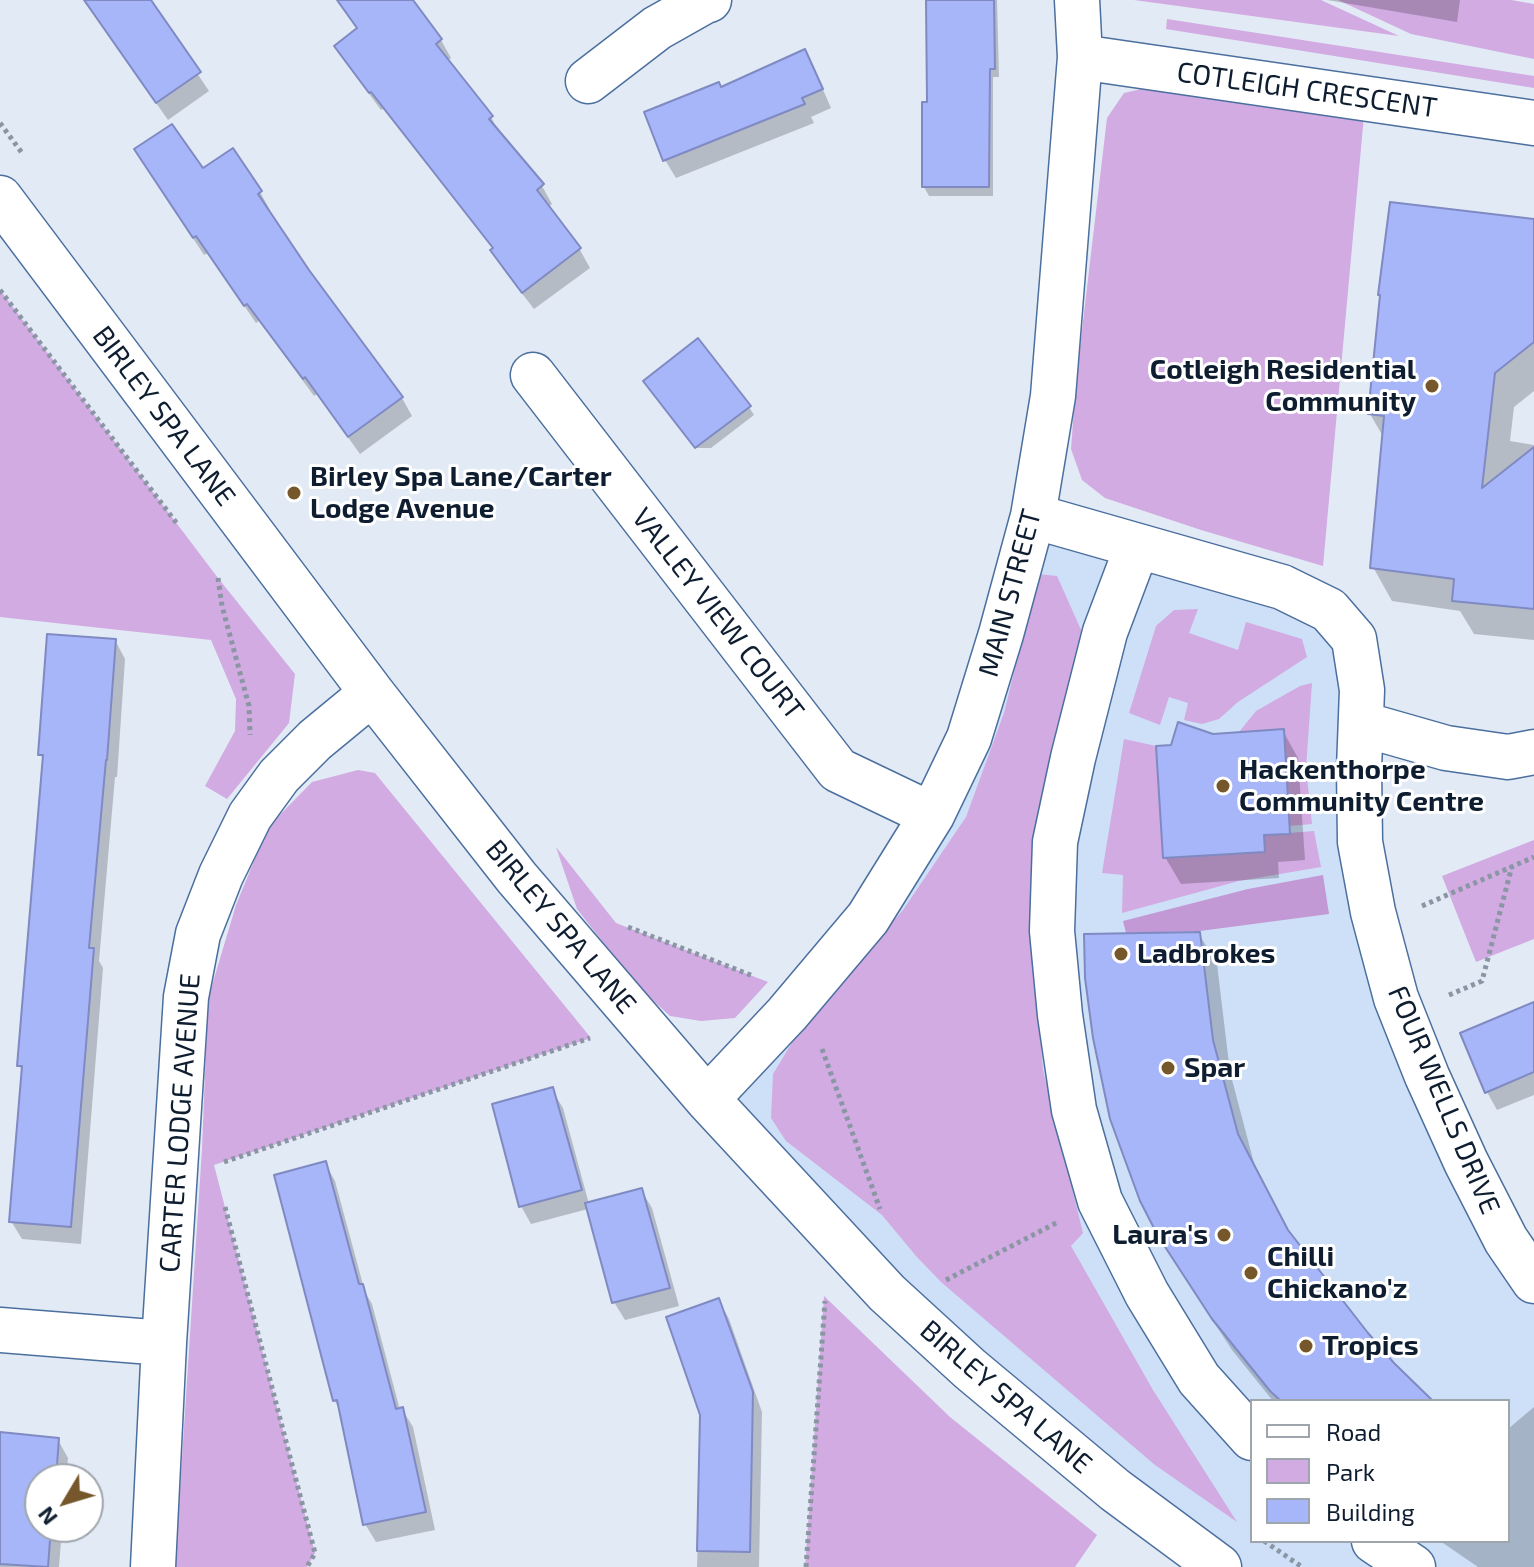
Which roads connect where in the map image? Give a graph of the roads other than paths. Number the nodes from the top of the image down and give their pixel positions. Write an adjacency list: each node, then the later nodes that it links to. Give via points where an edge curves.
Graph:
1 (709, 0): 4 (street, via 657,28)
2 (1077, 0): 3 (street, MAIN STREET)
3 (1080, 57): 5 (street, COTLEIGH CRESCENT); 8 (street, MAIN STREET, via 1053,396)
4 (588, 81)
5 (1534, 123)
6 (0, 198): 10 (street, BIRLEY SPA LANE)
7 (533, 375): 13 (street, VALLEY VIEW COURT, via 838,770)
8 (1033, 516): 9 (street, FOUR WELLS DRIVE); 13 (street, MAIN STREET, via 969,738)
9 (1137, 547): 11 (street, FOUR WELLS DRIVE, via 1282,587 1329,610 1354,639); 18 (street, via 1105,632 1055,842 1052,931 1060,1015 1074,1110 1100,1201 1147,1294 1199,1379)
10 (372, 693): 14 (street, BIRLEY SPA LANE, via 517,878); 17 (street, CARTER LODGE AVENUE, via 279,776 250,816 198,934 186,997)
11 (1362, 724): 12 (street, via 1446,748 1508,757); 15 (street, FOUR WELLS DRIVE, via 1360,842 1396,998 1466,1162)
12 (1534, 752)
13 (932, 815): 14 (street, MAIN STREET, via 868,918)
14 (707, 1099): 21 (street, BIRLEY SPA LANE, via 887,1293 970,1369 1115,1490)
15 (1534, 1281)
16 (0, 1330): 17 (street)
17 (164, 1343): 20 (street, CARTER LODGE AVENUE)
18 (1250, 1436)
19 (1377, 1543): 22 (street)
20 (153, 1567)
21 (1219, 1567)
22 (1413, 1567)

